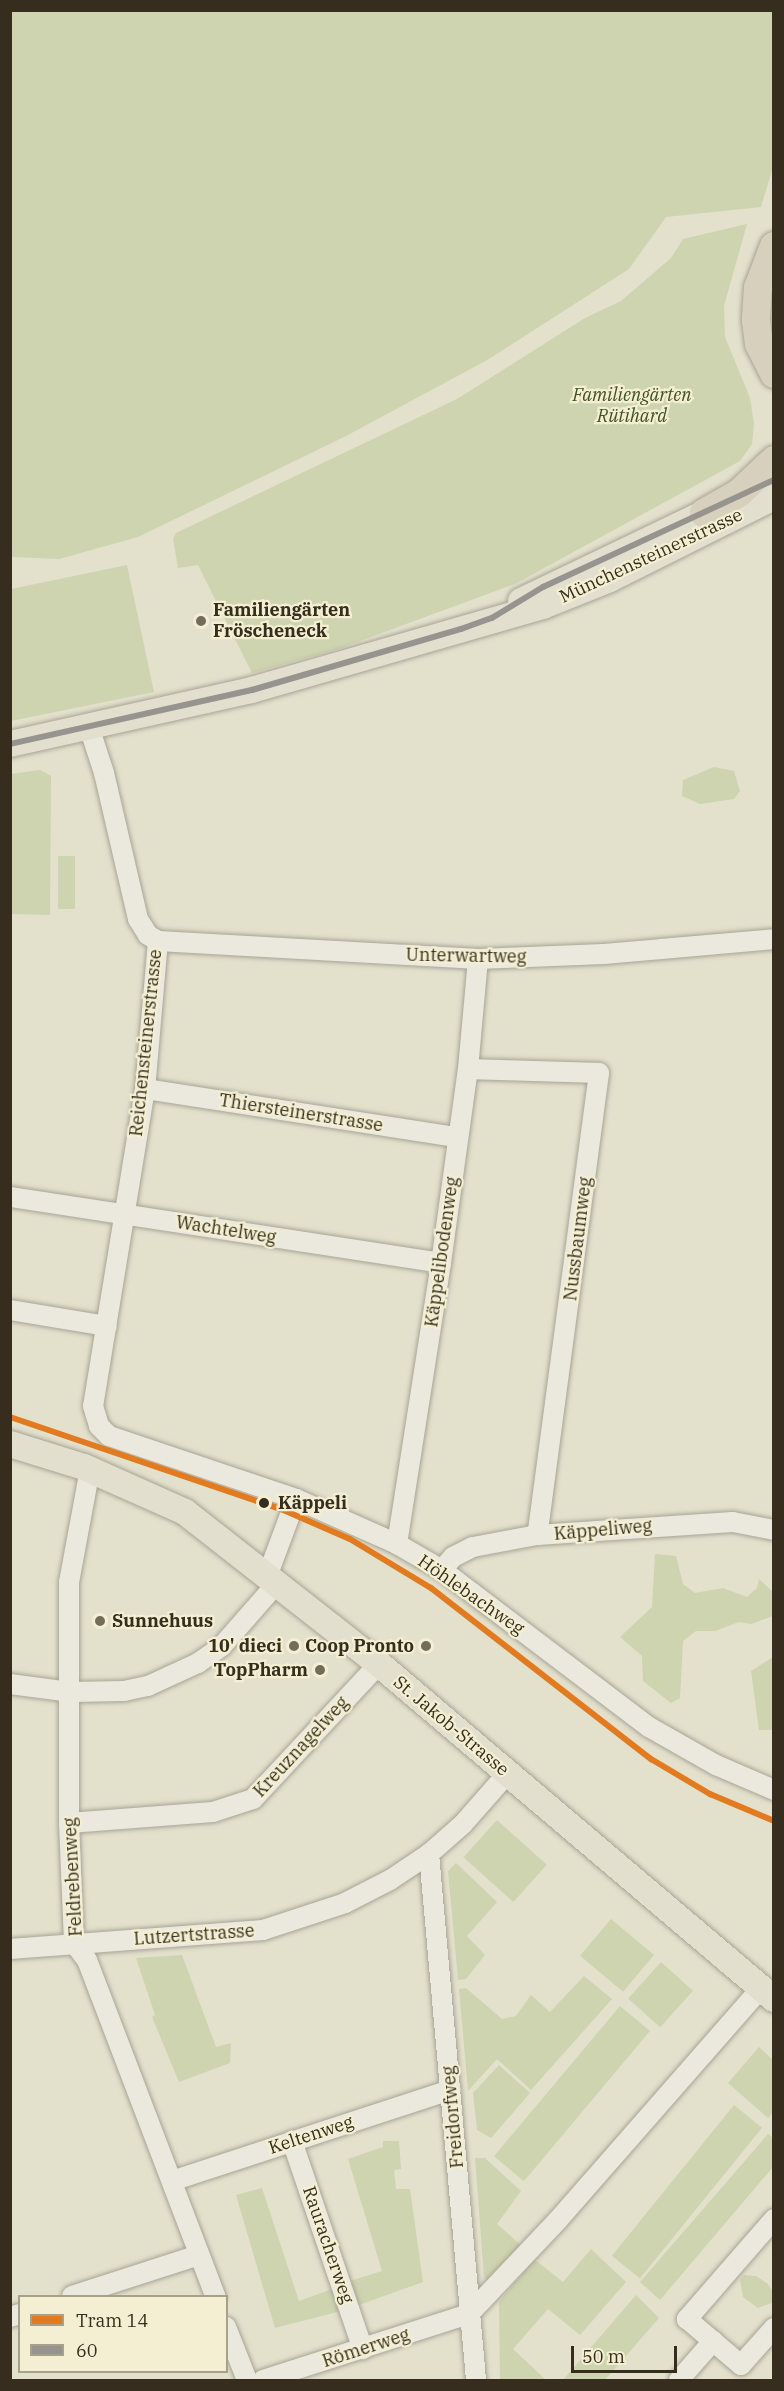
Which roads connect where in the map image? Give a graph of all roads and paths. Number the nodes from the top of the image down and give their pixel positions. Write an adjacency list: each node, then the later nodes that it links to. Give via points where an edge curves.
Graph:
1 (774, 246): 2 (highway, via 758,288 756,320 759,344)
2 (774, 374)
3 (774, 460): 6 (highway, via 746,488)
4 (774, 480): 6 (main road, Münchensteinerstrasse)
5 (774, 497): 7 (main road, Münchensteinerstrasse, via 610,579 543,606)
6 (704, 513): 7 (main road, Münchensteinerstrasse, via 543,587)
7 (492, 618): 8 (main road, Münchensteinerstrasse, via 252,690)
8 (89, 727): 9 (main road, Münchensteinerstrasse); 11 (street, Reichensteinerstrasse, via 104,773 138,919 148,935)
9 (10, 744)
10 (774, 939): 12 (street, Unterwartweg, via 604,954)
11 (158, 941): 12 (street, Unterwartweg); 14 (street, Reichensteinerstrasse)
12 (477, 959): 13 (street, Käppelibodenweg)
13 (468, 1069): 15 (street, Käppelibodenweg); 26 (street, Nussbaumweg, via 599,1073)
14 (145, 1089): 15 (street, Thiersteinerstrasse); 17 (street, Reichensteinerstrasse)
15 (456, 1137): 18 (street, Käppelibodenweg)
16 (10, 1197): 17 (street, Wachtelweg)
17 (123, 1215): 18 (street, Wachtelweg); 20 (street, Reichensteinerstrasse)
18 (441, 1263): 27 (street, Käppelibodenweg)
19 (10, 1310): 20 (street)
20 (107, 1326): 21 (street, Reichensteinerstrasse, via 93,1417)
21 (110, 1436): 24 (street, Höhlebachweg)
22 (10, 1444): 23 (main road, St. Jakob-Strasse)
23 (90, 1469): 29 (main road, St. Jakob-Strasse, via 185,1512); 32 (street, Feldrebenweg, via 69,1582)
24 (296, 1499): 27 (street, Höhlebachweg); 29 (street)
25 (774, 1530): 26 (street, Käppeliweg, via 733,1522)
26 (537, 1535): 28 (street, Käppeliweg, via 473,1547 453,1557)
27 (397, 1544): 28 (street, Höhlebachweg)
28 (442, 1570): 34 (street, Höhlebachweg, via 649,1726 716,1766)
29 (273, 1578): 30 (main road, St. Jakob-Strasse); 32 (street, via 222,1646 198,1663 164,1680 124,1691)
30 (379, 1664): 33 (main road, St. Jakob-Strasse); 35 (street, Kreuznagelweg, via 253,1800 213,1812)
31 (10, 1684): 32 (street)
32 (71, 1692): 35 (street, Feldrebenweg)
33 (507, 1774): 36 (street, Lutzertstrasse, via 463,1824); 39 (main road, St. Jakob-Strasse)
34 (774, 1790)
35 (69, 1823): 37 (street, Feldrebenweg)
36 (429, 1854): 37 (street, Lutzertstrasse, via 345,1903 263,1930); 40 (street, Freidorfweg)
37 (75, 1943): 38 (street, Lutzertstrasse); 42 (street, Feldrebenweg, via 87,1959)
38 (10, 1949)
39 (767, 1993): 47 (street)
40 (450, 2090): 41 (street, Keltenweg); 47 (street, Freidorfweg)
41 (292, 2141): 42 (street, Keltenweg); 51 (street, Rauracherweg)
42 (172, 2181): 44 (street, Feldrebenweg)
43 (774, 2219): 50 (street, via 687,2319)
44 (199, 2255): 45 (street); 46 (street, Feldrebenweg)
45 (75, 2295)
46 (215, 2295)
47 (469, 2314): 51 (street, Römerweg); 54 (street, Freidorfweg)
48 (774, 2328): 50 (street, via 741,2365)
49 (228, 2332): 52 (street)
50 (713, 2341): 55 (street)
51 (363, 2349): 53 (street, Römerweg)
52 (247, 2380)
53 (263, 2380)
54 (476, 2380)
55 (679, 2380)

